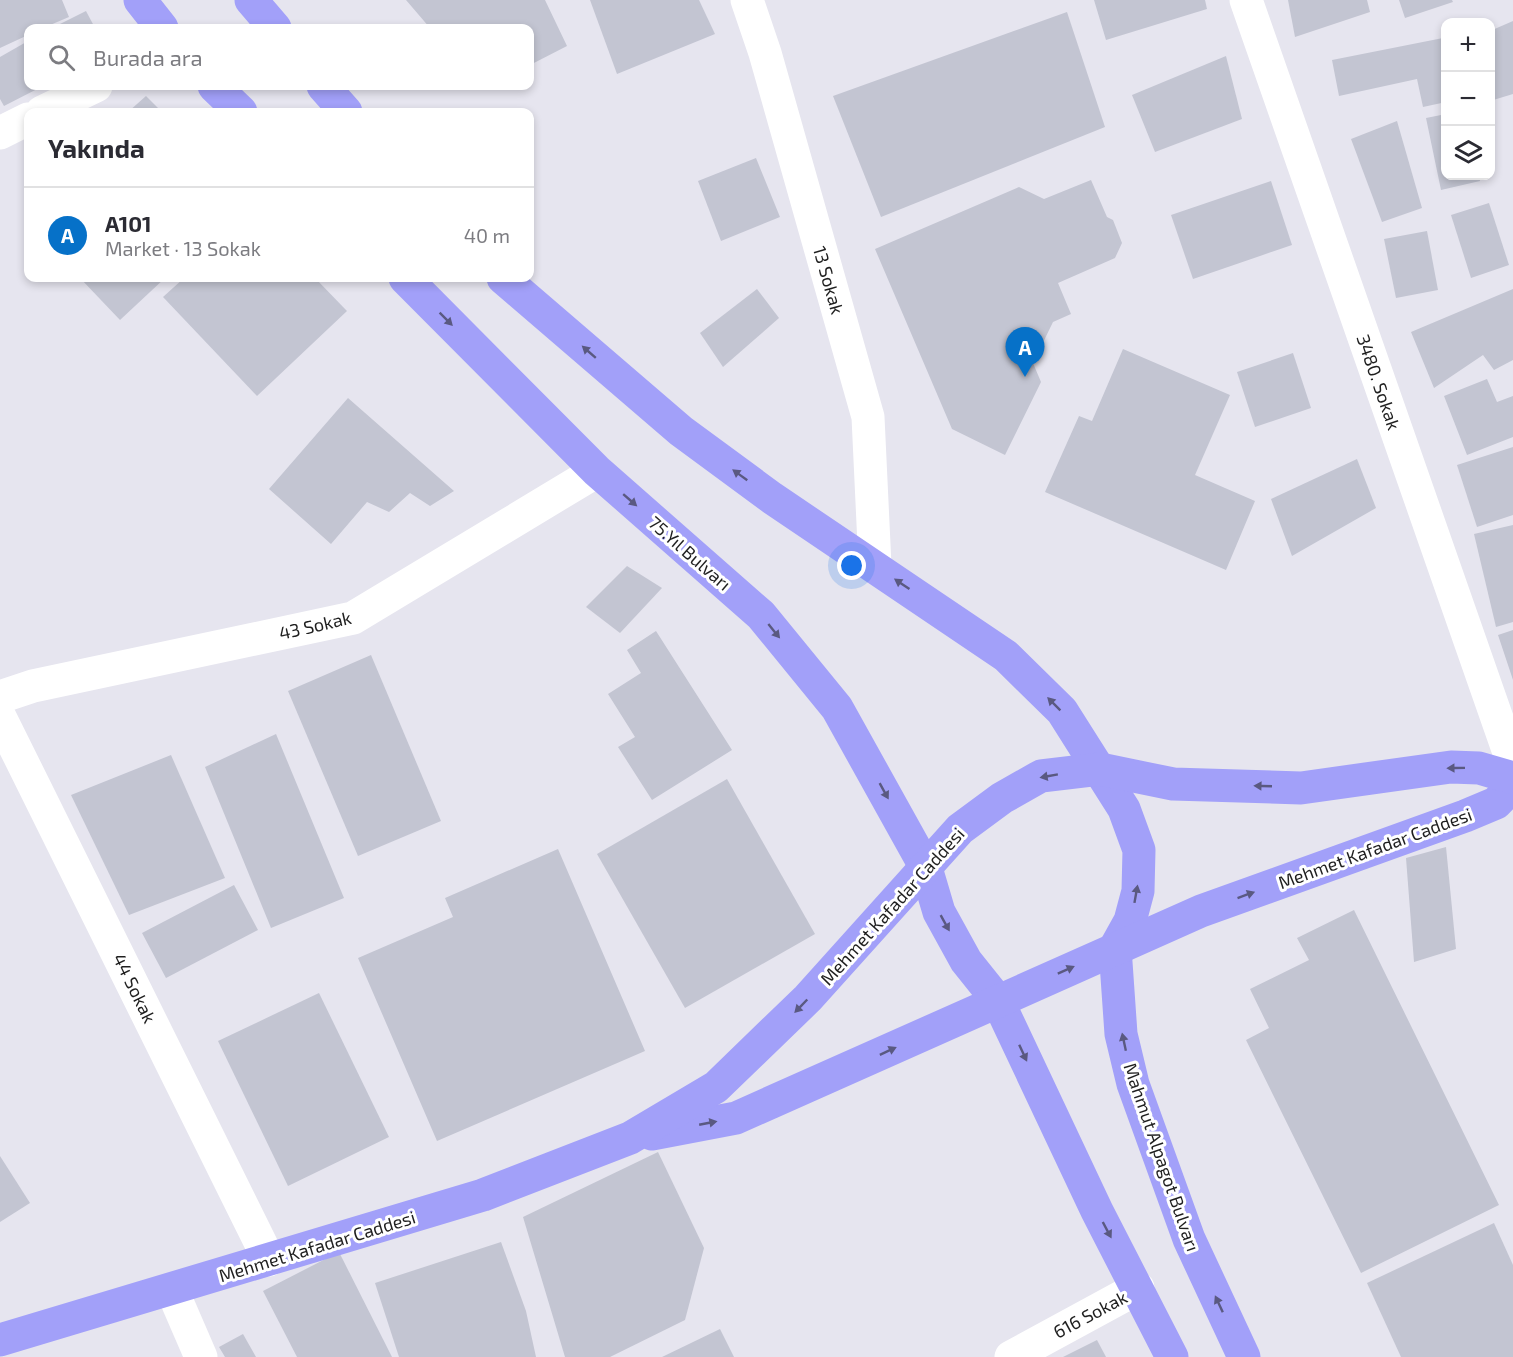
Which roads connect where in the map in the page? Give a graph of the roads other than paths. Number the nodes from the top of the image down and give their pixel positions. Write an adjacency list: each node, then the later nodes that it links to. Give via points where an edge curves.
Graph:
1 (140, 0): 5 (main road)
2 (251, 0): 6 (main road)
3 (747, 0): 18 (street, 13 Sokak, via 868,417)
4 (1246, 0): 21 (street, 3480. Sokak)
5 (159, 24)
6 (272, 24)
7 (88, 90): 10 (street)
8 (218, 90): 11 (main road)
9 (327, 90): 12 (main road)
10 (50, 108)
11 (237, 108)
12 (342, 108)
13 (24, 121): 14 (street)
14 (0, 133)
15 (409, 282): 17 (main road, 75.Yıl Bulvarı, one-way to 17)
16 (508, 282): 18 (main road, one-way to 16, via 772,498 681,431)
17 (597, 471): 19 (street, 43 Sokak, via 353,618 33,686); 25 (main road, 75.Yıl Bulvarı, one-way to 25, via 761,615 837,708)
18 (875, 566): 22 (main road, one-way to 18, via 1062,711 1006,656)
19 (0, 697)
20 (0, 717): 29 (street, 44 Sokak)
21 (1513, 764)
22 (1100, 769): 23 (main road, Mehmet Kafadar Caddesi, one-way to 22, via 1479,768 1450,767 1301,788 1173,783); 25 (main road, Mehmet Kafadar Caddesi, one-way to 25, via 1041,776 960,829); 26 (main road, one-way to 22, via 1130,921 1138,891 1139,850 1124,809)
23 (1513, 778)
24 (1513, 786): 26 (main road, Mehmet Kafadar Caddesi, one-way to 24, via 1201,911 1465,816 1496,803)
25 (926, 868): 27 (main road, 75.Yıl Bulvarı, one-way to 27, via 939,912 966,961); 28 (main road, Mehmet Kafadar Caddesi, one-way to 28, via 808,998 716,1087)
26 (1115, 948): 27 (main road, Mehmet Kafadar Caddesi, one-way to 26); 36 (main road, Mahmut Alpagot Bulvarı, one-way to 26, via 1189,1239 1133,1084 1122,1034)
27 (998, 1000): 28 (main road, Mehmet Kafadar Caddesi, one-way to 27, via 736,1118); 30 (main road, one-way to 30, via 1097,1211)
28 (630, 1138): 29 (main road, Mehmet Kafadar Caddesi, via 483,1195)
29 (270, 1260): 31 (main road, Mehmet Kafadar Caddesi)
30 (1138, 1288): 34 (street, 616 Sokak); 35 (main road)
31 (172, 1290): 32 (main road, Mehmet Kafadar Caddesi); 33 (street)
32 (0, 1340)
33 (201, 1357)
34 (1011, 1357)
35 (1172, 1357)
36 (1244, 1357)

